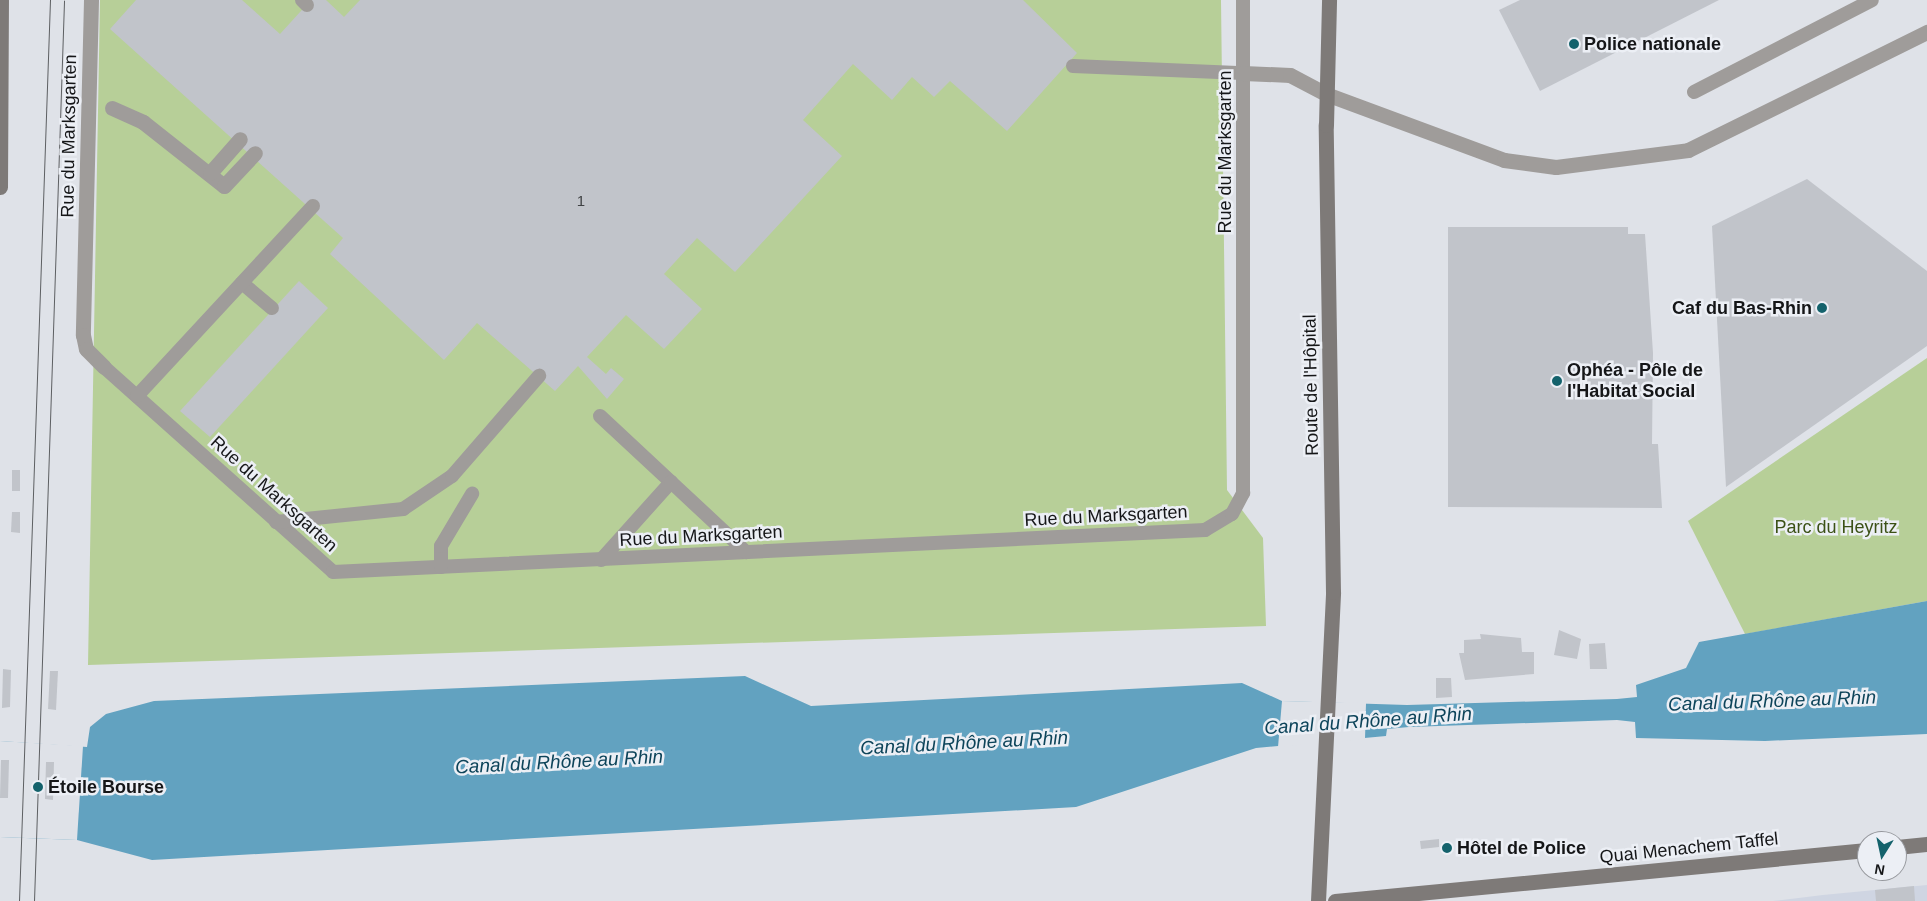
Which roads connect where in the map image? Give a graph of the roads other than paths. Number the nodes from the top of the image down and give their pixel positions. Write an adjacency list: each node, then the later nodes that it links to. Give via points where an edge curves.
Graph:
1 (2, 0): 15 (main road)
2 (91, 0): 19 (street, Rue du Marksgarten, via 83,334 86,349)
3 (1243, 0): 8 (lane, Rue du Marksgarten)
4 (1329, 0): 10 (main road, Route de l'Hôpital)
5 (1872, 0): 9 (lane)
6 (1927, 32): 10 (street, via 1688,150 1556,167 1504,160)
7 (1073, 66): 8 (lane)
8 (1244, 72): 10 (street, via 1290,75); 26 (lane, Rue du Marksgarten, via 1243,493 1232,514 1205,530)
9 (1694, 92)
10 (1326, 94): 32 (main road, Route de l'Hôpital, via 1330,675)
11 (112, 108): 14 (street, via 143,122)
12 (240, 139): 14 (street)
13 (255, 153): 14 (street, via 224,186)
14 (210, 172)
15 (0, 187)
16 (313, 206): 17 (lane)
17 (242, 283): 18 (lane); 21 (lane)
18 (272, 308)
19 (104, 367): 21 (lane, Rue du Marksgarten)
20 (539, 376): 25 (lane, via 452,476 403,509)
21 (137, 396): 25 (lane, Rue du Marksgarten)
22 (600, 416): 23 (lane)
23 (671, 482): 26 (lane); 27 (lane)
24 (472, 494): 28 (lane, via 441,546)
25 (276, 522): 28 (lane, Rue du Marksgarten, via 333,572)
26 (746, 552): 27 (lane, Rue du Marksgarten)
27 (601, 560): 28 (lane, Rue du Marksgarten)
28 (441, 568)
29 (1927, 844): 30 (main road)
30 (1907, 846)
31 (1857, 851): 33 (main road, Quai Menachem Taffel)
32 (1318, 901)
33 (1335, 901)

